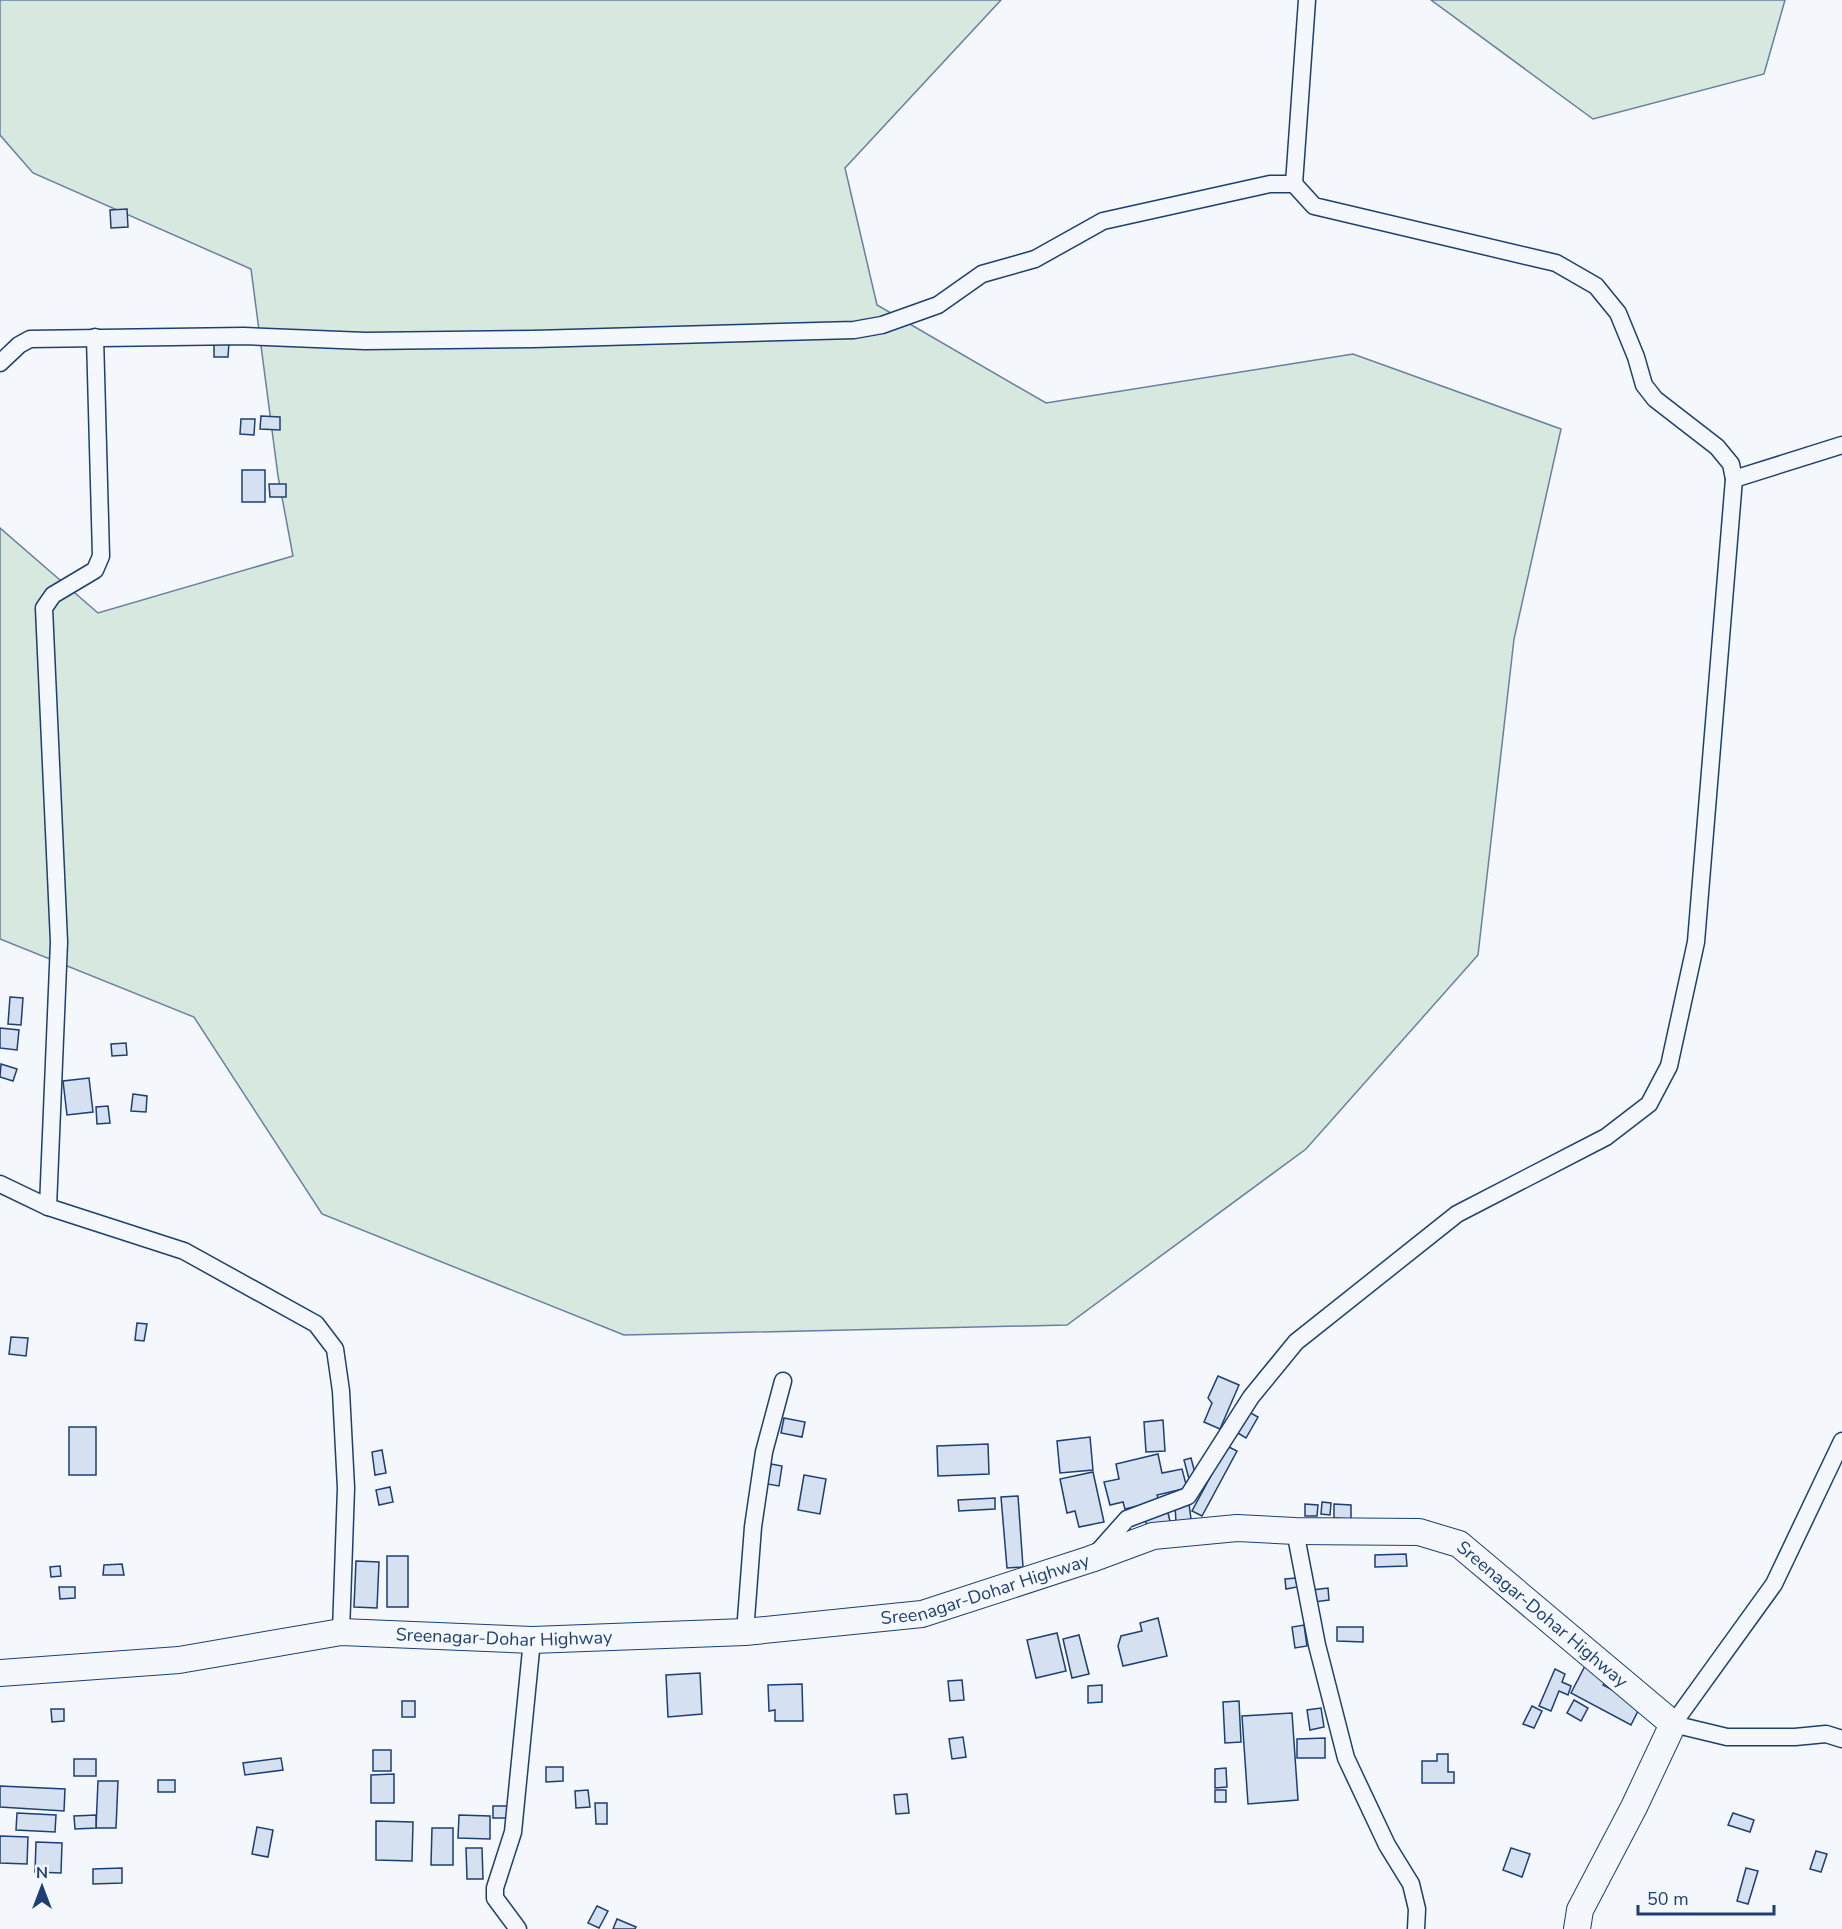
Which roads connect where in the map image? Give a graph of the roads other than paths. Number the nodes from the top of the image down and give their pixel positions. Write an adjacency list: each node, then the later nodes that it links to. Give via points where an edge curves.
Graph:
1 (1307, 0): 2 (street)
2 (1294, 184): 3 (street, via 1270,184 1103,221 1035,259 982,274 938,305 882,325 854,330 511,339); 6 (street, via 1314,206 1556,263 1596,286 1618,313 1644,385 1655,399 1717,447 1731,464)
3 (95, 337): 4 (street, via 30,339); 8 (street, via 101,556 95,570 53,595 44,608 59,942)
4 (0, 363)
5 (1842, 445): 6 (street)
6 (1734, 479): 12 (street, via 1696,942 1669,1066 1649,1104 1606,1137 1457,1214 1296,1342 1251,1397 1188,1496 1127,1519)
7 (0, 1184): 8 (street)
8 (48, 1207): 13 (street, via 184,1251 316,1324 328,1337 335,1349 342,1391 346,1477)
9 (783, 1381): 14 (street, via 764,1452)
10 (1842, 1441): 17 (street, via 1774,1584)
11 (1295, 1531): 12 (main road, Sreenagar-Dohar Highway, via 1237,1528 1153,1536); 17 (main road, Sreenagar-Dohar Highway, via 1419,1532 1459,1544); 20 (street, via 1317,1645 1346,1758 1387,1845 1411,1884 1417,1909)
12 (1091, 1559): 14 (main road, Sreenagar-Dohar Highway, via 922,1614)
13 (341, 1632): 15 (main road, Sreenagar-Dohar Highway); 16 (main road, Sreenagar-Dohar Highway, via 179,1660)
14 (745, 1632): 15 (main road, Sreenagar-Dohar Highway)
15 (532, 1640): 19 (street, via 513,1832 495,1888 495,1898)
16 (0, 1673)
17 (1673, 1724): 18 (street, via 1727,1737 1826,1734); 21 (main road, via 1580,1910)
18 (1842, 1738)
19 (518, 1929)
20 (1416, 1929)
21 (1577, 1929)

